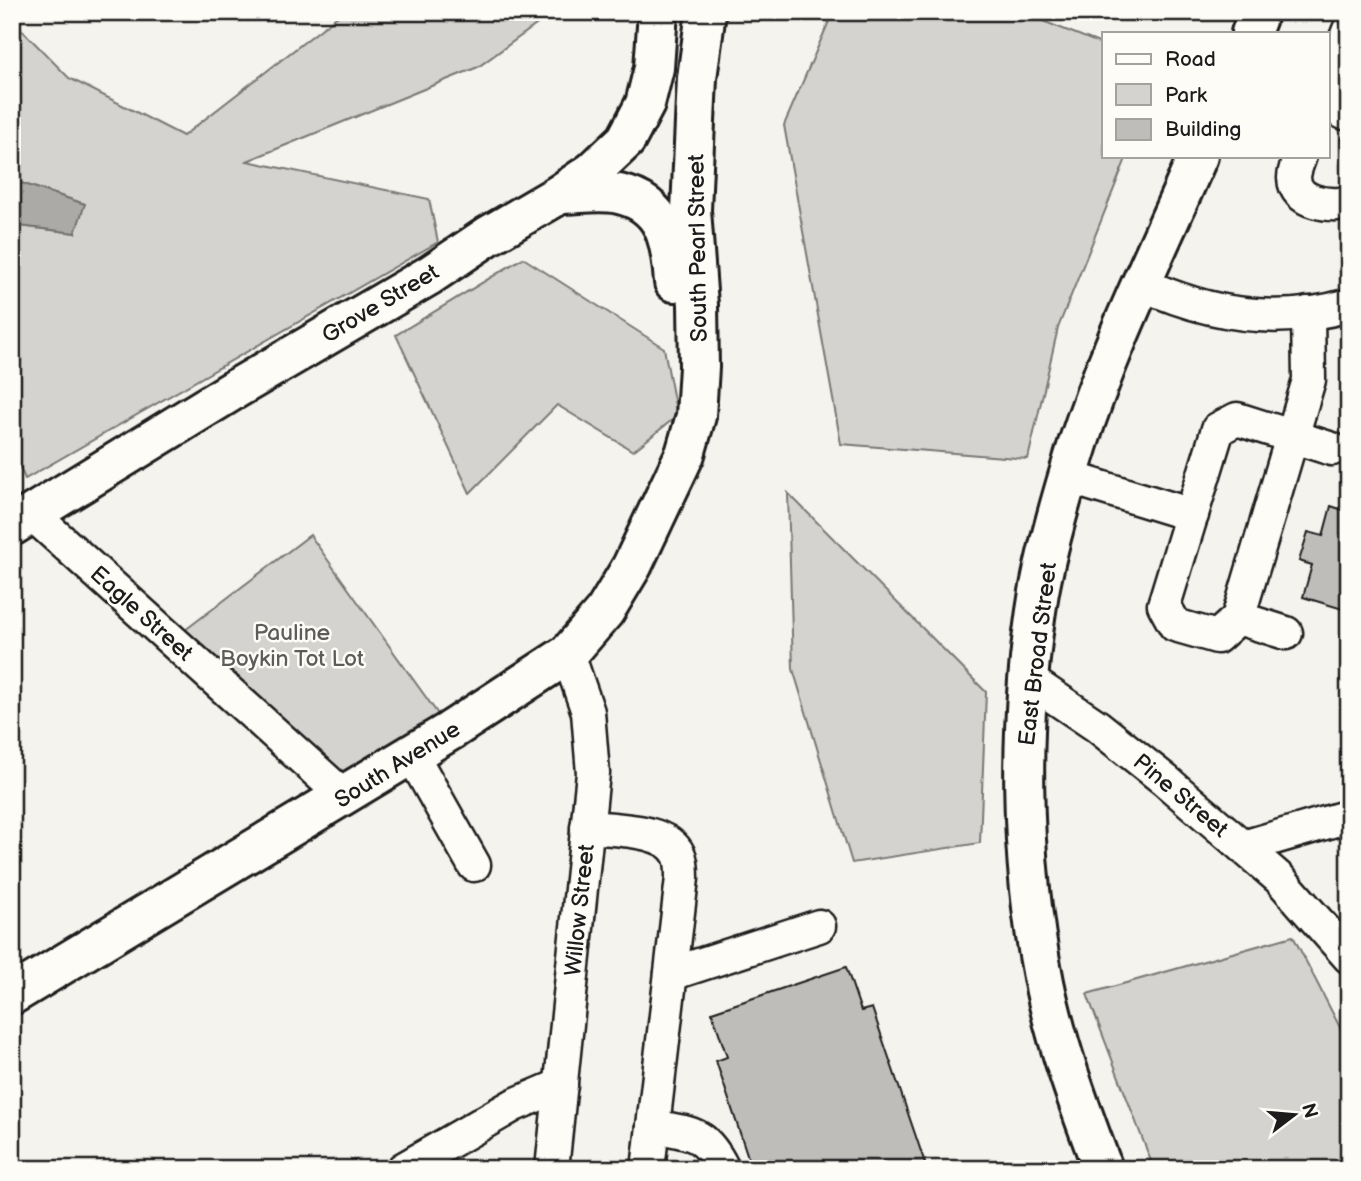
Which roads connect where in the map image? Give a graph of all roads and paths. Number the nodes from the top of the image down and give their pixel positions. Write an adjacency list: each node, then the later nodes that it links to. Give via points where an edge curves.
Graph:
1 (658, 12): 9 (main road, Grove Street, via 654,68 639,116 626,140)
2 (706, 12): 15 (main road, South Pearl Street, via 697,78 691,211 699,368 696,416)
3 (1259, 12): 4 (main road)
4 (1251, 32)
5 (1346, 45): 6 (street)
6 (1332, 101)
7 (1197, 158): 11 (main road, East Broad Street)
8 (1299, 158): 10 (street, via 1294,176 1305,195 1331,206)
9 (560, 194): 15 (main road, via 618,194 637,200 659,217 671,248); 19 (main road, Grove Street)
10 (1349, 203)
11 (1142, 284): 13 (street, via 1211,310 1259,316); 17 (main road, East Broad Street, via 1104,370)
12 (1349, 305): 13 (street)
13 (1308, 313): 14 (street, via 1309,380)
14 (1292, 436): 16 (street); 18 (street, via 1237,419 1218,429); 20 (street)
15 (689, 441): 22 (main road, South Avenue, via 632,566 606,611)
16 (1332, 449)
17 (1069, 477): 18 (street); 23 (main road, East Broad Street, via 1040,592)
18 (1192, 514): 20 (street, via 1164,605 1175,625 1217,637)
19 (22, 520): 25 (street, Eagle Street)
20 (1238, 618): 21 (street)
21 (1286, 632)
22 (568, 654): 24 (main road, South Avenue); 27 (street, Willow Street, via 588,712 592,741)
23 (1029, 680): 28 (street, Pine Street, via 1097,726); 40 (main road, East Broad Street, via 1024,770 1034,930 1061,1049)
24 (412, 755): 25 (main road, South Avenue); 29 (street)
25 (345, 797): 33 (main road, South Avenue)
26 (1349, 816): 28 (street, Pine Street)
27 (587, 827): 32 (street, via 666,839 680,856 682,878); 34 (street, Willow Street)
28 (1243, 847): 31 (street, via 1280,879)
29 (474, 865)
30 (819, 926): 32 (street)
31 (1349, 957)
32 (671, 974): 35 (street)
33 (12, 996)
34 (561, 1085): 36 (street, via 514,1105); 37 (street, Willow Street)
35 (653, 1126): 38 (street); 39 (street, via 702,1137)
36 (403, 1169)
37 (552, 1169)
38 (648, 1169)
39 (723, 1169)
40 (1103, 1169)

